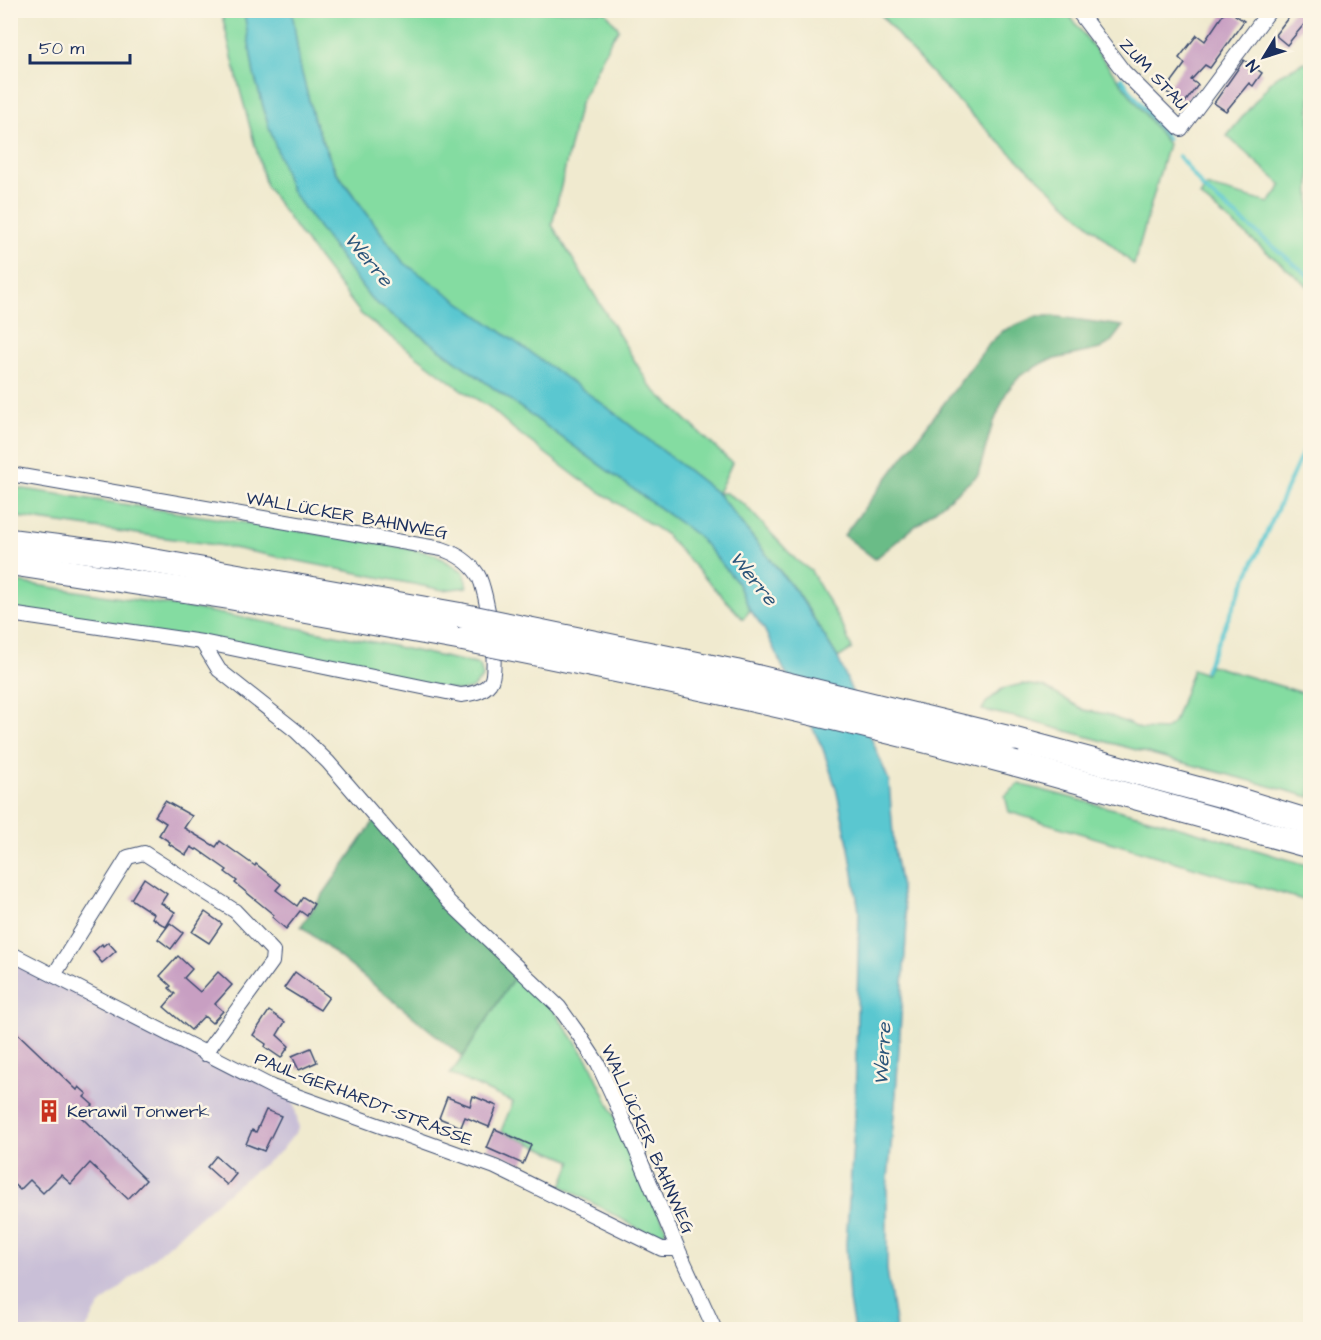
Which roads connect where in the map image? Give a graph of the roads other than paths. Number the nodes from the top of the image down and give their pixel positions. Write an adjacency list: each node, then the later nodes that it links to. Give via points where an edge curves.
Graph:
1 (1077, 10): 2 (street, ZUM STAU, via 1124,72 1181,129)
2 (1270, 10)
3 (10, 474): 7 (street, WALLÜCKER BAHNWEG, via 457,554 468,562 485,590 495,668 485,688 461,695)
4 (10, 541): 8 (highway, bridge, via 113,554 460,615 736,672 1012,740)
5 (10, 563): 9 (highway, bridge, via 229,597 674,681 947,746)
6 (10, 614): 7 (street, WALLÜCKER BAHNWEG)
7 (202, 642): 13 (street, WALLÜCKER BAHNWEG, via 219,670 296,731 328,762 449,902 559,1008 598,1064)
8 (1311, 822)
9 (1311, 846)
10 (10, 953): 11 (street, PAUL-GERHARDT-STRASSE)
11 (54, 975): 12 (street, PAUL-GERHARDT-STRASSE); 12 (street, via 128,857 144,853 235,911 273,951 272,962)
12 (205, 1054): 13 (street, PAUL-GERHARDT-STRASSE, via 272,1087 495,1167 662,1249)
13 (678, 1249): 14 (street, WALLÜCKER BAHNWEG)
14 (715, 1329)

